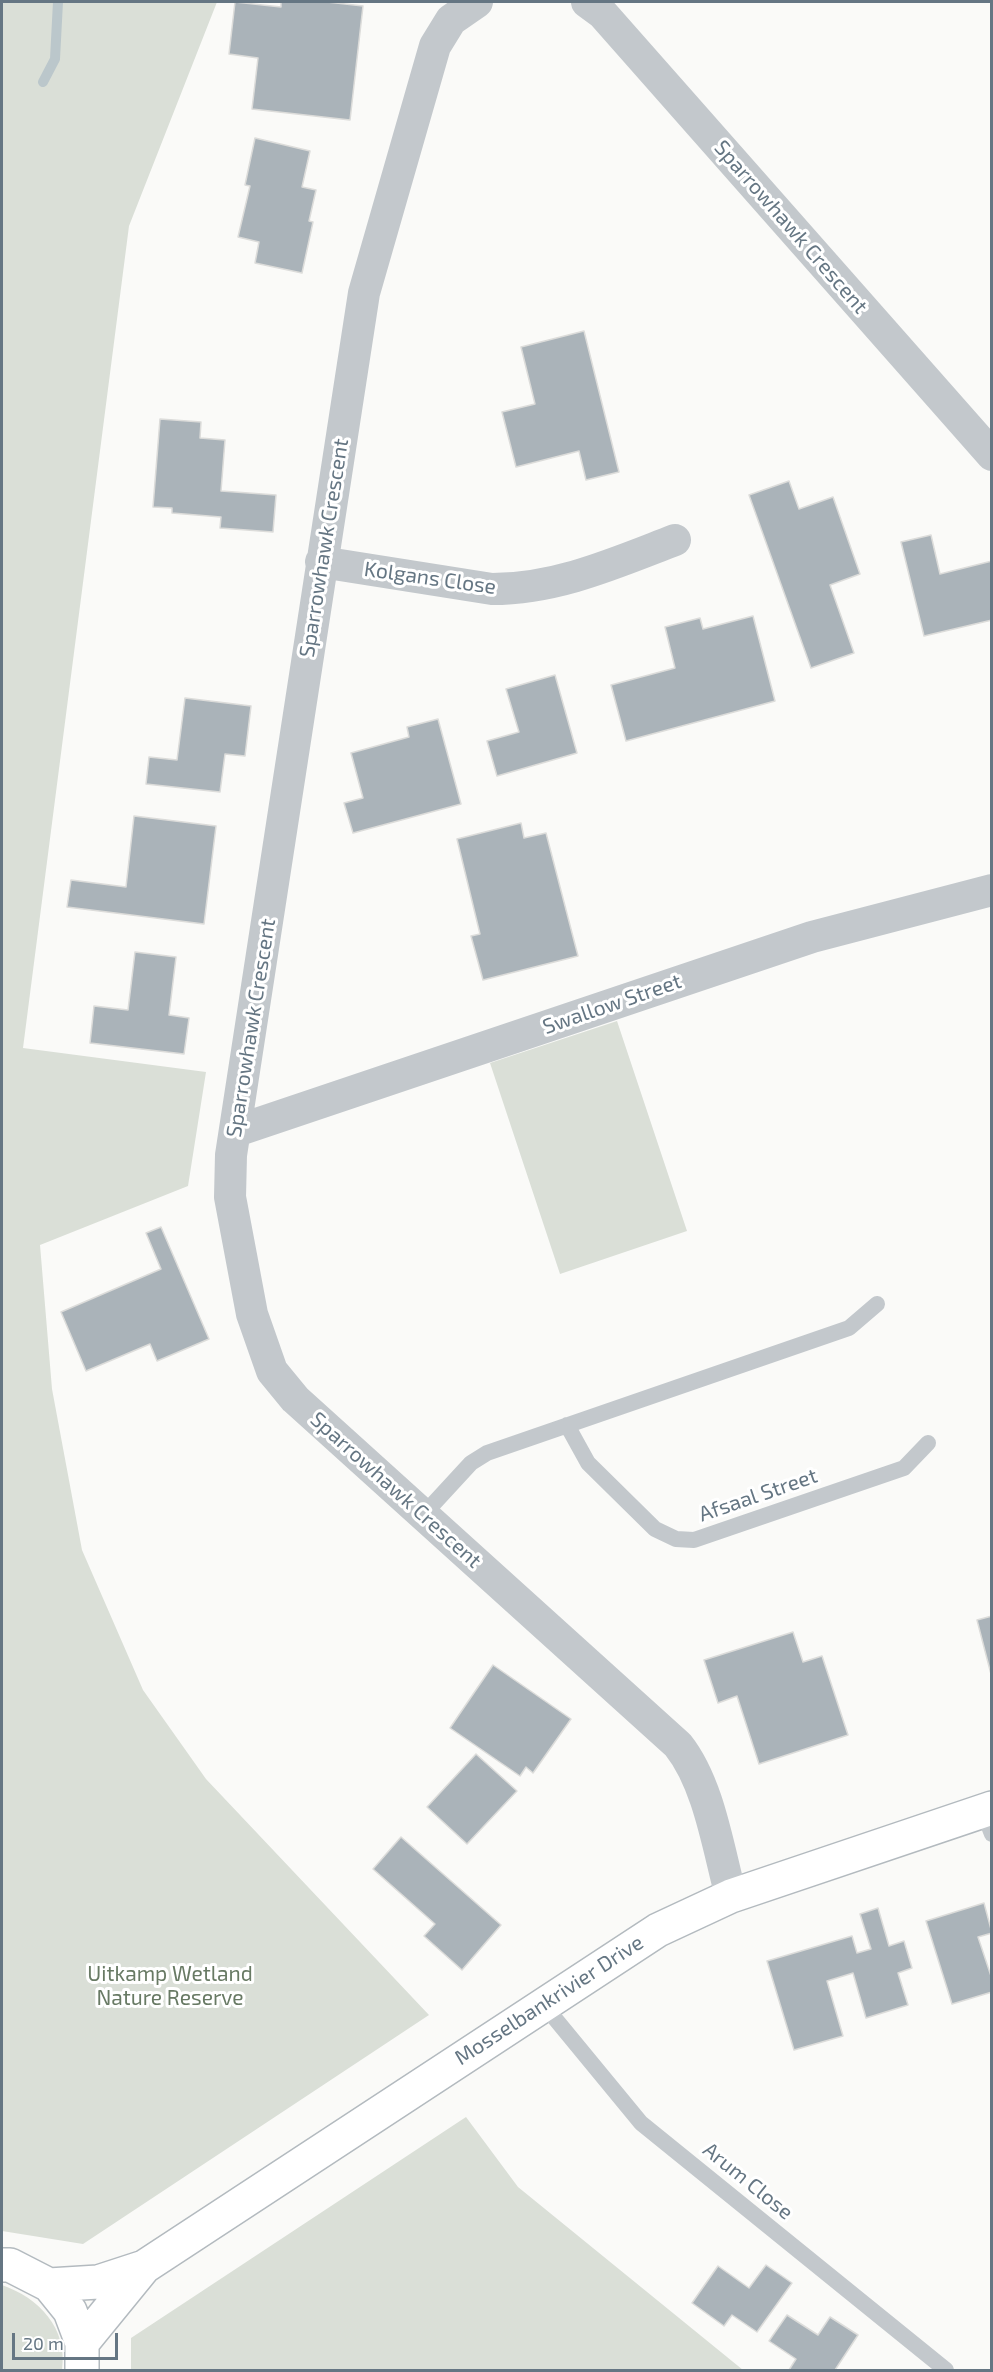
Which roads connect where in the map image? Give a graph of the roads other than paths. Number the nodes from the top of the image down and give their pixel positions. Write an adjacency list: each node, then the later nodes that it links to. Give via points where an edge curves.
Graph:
1 (477, 2): 5 (street, Sparrowhawk Crescent, via 451,20 435,46 364,293)
2 (587, 2): 3 (street, Sparrowhawk Crescent, via 602,13)
3 (992, 455)
4 (675, 540): 5 (street, Kolgans Close, via 568,579 512,589)
5 (321, 562): 7 (street, Sparrowhawk Crescent)
6 (992, 890): 7 (street, Swallow Street, via 812,937)
7 (236, 1131): 11 (street, Sparrowhawk Crescent, via 230,1197 252,1314 272,1371 296,1400)
8 (877, 1304): 9 (lane, via 849,1328)
9 (567, 1425): 10 (lane, Afsaal Street, via 588,1463 656,1529 676,1539 694,1540 904,1468); 11 (lane, via 487,1453 471,1463)
10 (928, 1443)
11 (424, 1514): 13 (street, Sparrowhawk Crescent, via 689,1758 702,1787)
12 (989, 1818): 13 (street, Mosselbankrivier Drive)
13 (731, 1896): 14 (street, Mosselbankrivier Drive, via 658,1930)
14 (543, 2004): 16 (street, Mosselbankrivier Drive); 19 (lane, Arum Close, via 641,2123)
15 (2, 2265): 17 (street, Mosselbankrivier Drive, via 10,2265)
16 (144, 2267): 17 (street, Mosselbankrivier Drive, via 98,2282); 18 (street, Mosselbankrivier Drive)
17 (49, 2285): 18 (street, Mosselbankrivier Drive, via 70,2311)
18 (82, 2356)
19 (946, 2370)

